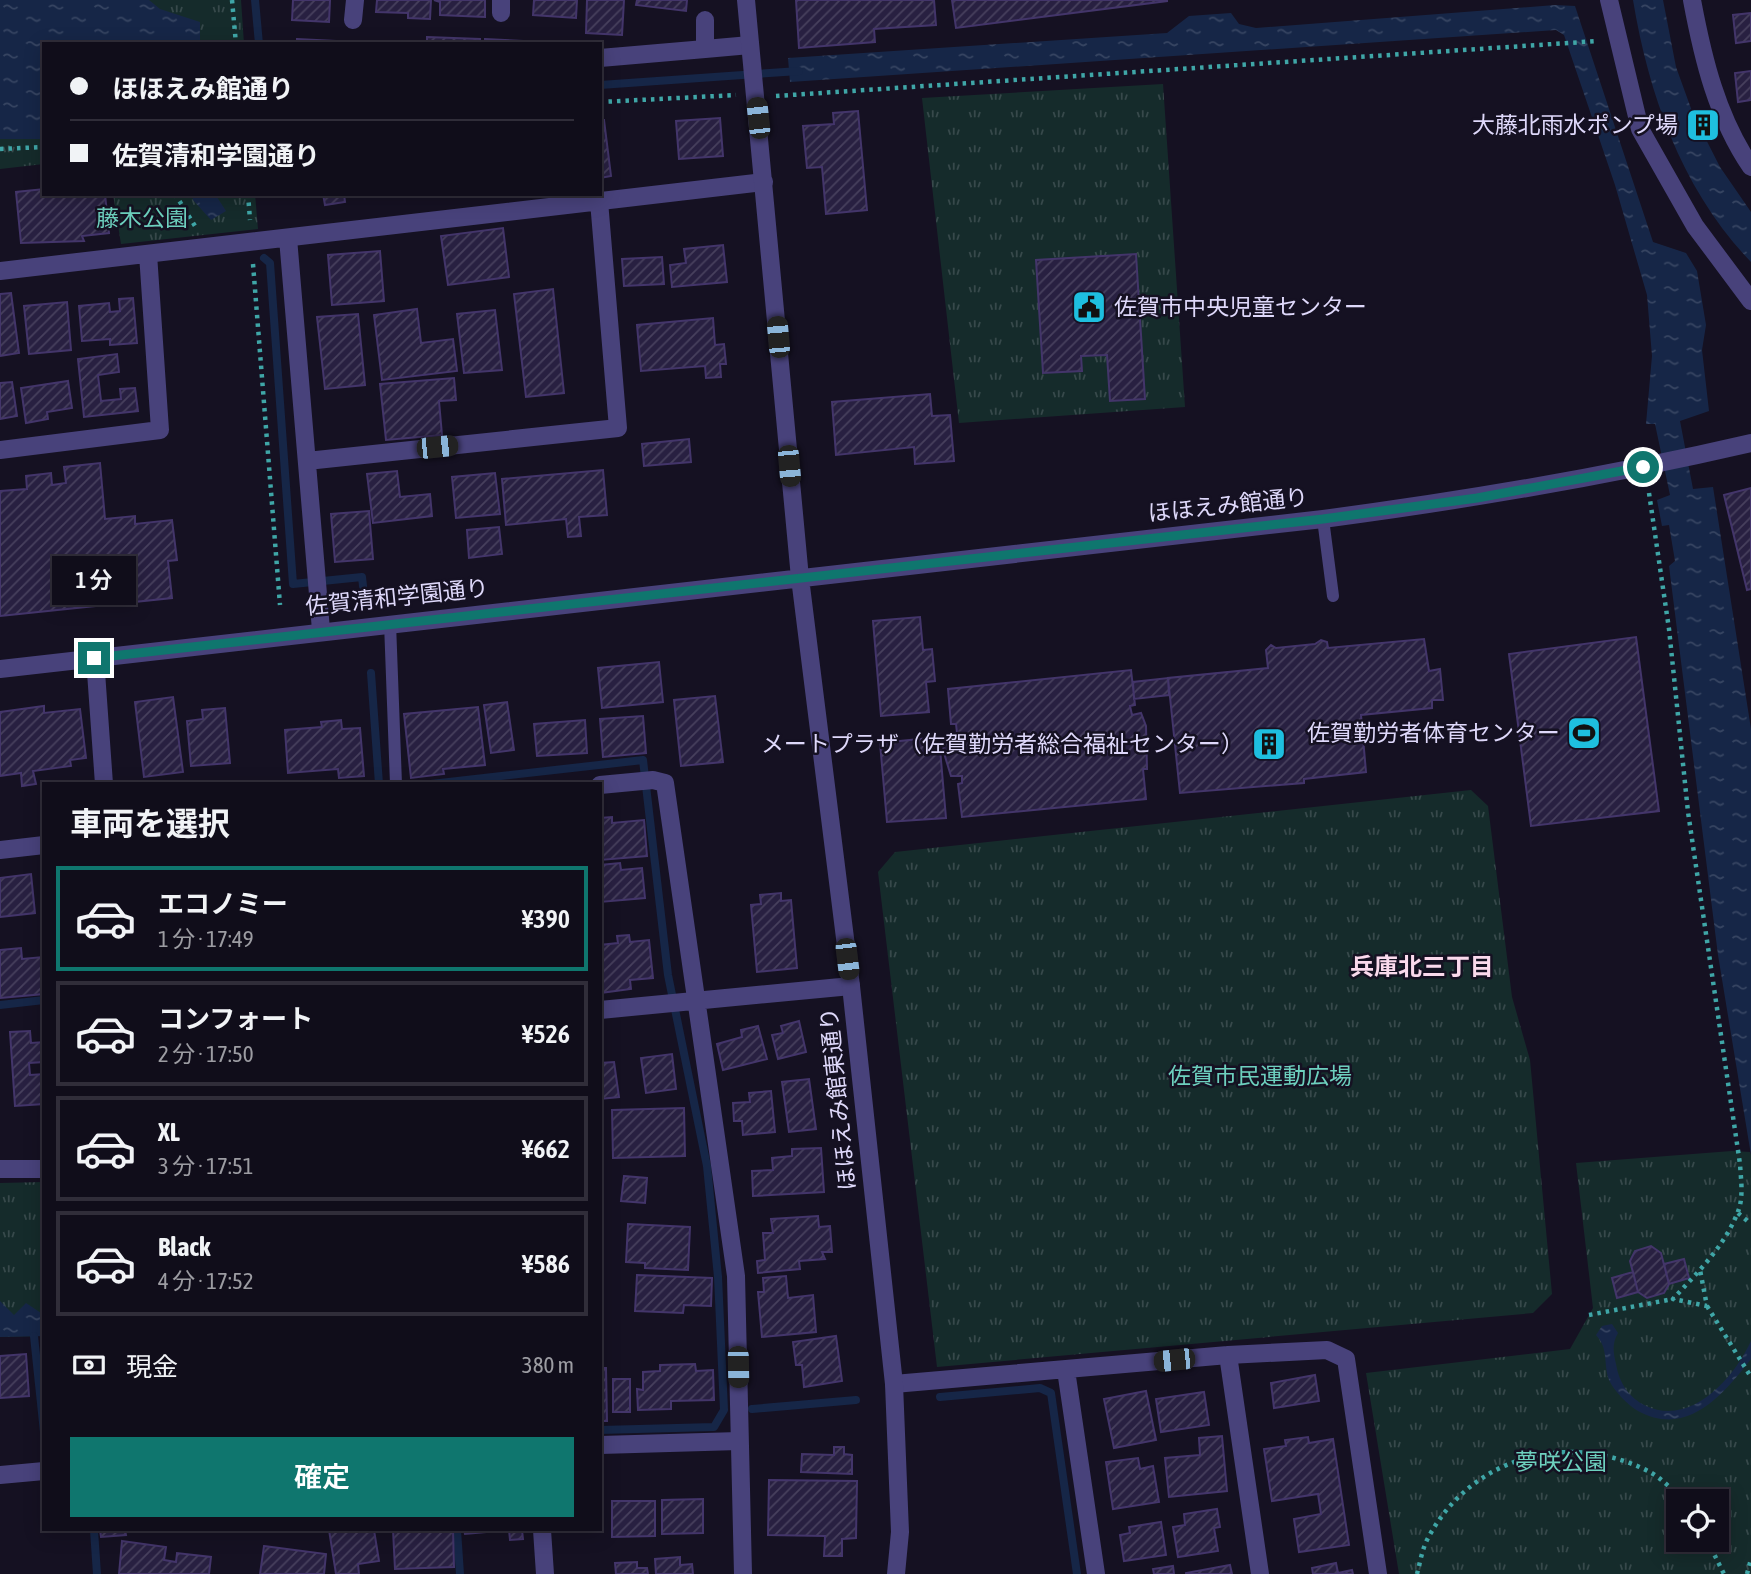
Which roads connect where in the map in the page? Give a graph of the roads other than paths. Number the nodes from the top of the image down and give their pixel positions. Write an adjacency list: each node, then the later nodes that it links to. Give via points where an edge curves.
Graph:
1 (355, 0): 5 (street)
2 (746, 0): 8 (street, ほほえみ館東通り)
3 (1609, 0): 16 (street, via 1640,129 1695,226)
4 (1692, 0): 10 (street, via 1705,68)
5 (354, 20)
6 (705, 20): 7 (street)
7 (705, 49): 8 (street); 9 (street)
8 (751, 50): 11 (street, ほほえみ館東通り)
9 (602, 58)
10 (1751, 167)
11 (764, 182): 12 (street); 21 (street, ほほえみ館東通り)
12 (599, 201): 13 (street); 19 (street, via 618,428)
13 (288, 238): 14 (street); 19 (street)
14 (148, 254): 15 (street); 18 (street, via 160,430)
15 (0, 271)
16 (1751, 301)
17 (1751, 443): 20 (street, ほほえみ館通り, via 1477,498)
18 (0, 450)
19 (307, 461): 24 (street)
20 (1323, 519): 21 (street, ほほえみ館通り); 22 (lane)
21 (800, 578): 23 (street, 佐賀清和学園通り); 32 (street, ほほえみ館東通り)
22 (1333, 596)
23 (390, 622): 24 (street, 佐賀清和学園通り); 28 (lane)
24 (321, 630): 25 (street, 佐賀清和学園通り)
25 (94, 658): 26 (street, 佐賀清和学園通り); 27 (street)
26 (0, 669)
27 (104, 782)
28 (396, 782)
29 (602, 785): 33 (street, via 665,783)
30 (42, 845): 31 (street)
31 (0, 850)
32 (851, 986): 33 (street); 39 (street, ほほえみ館東通り)
33 (689, 1000): 34 (street); 40 (street, via 724,1177 736,1276)
34 (602, 1010)
35 (0, 1169): 36 (street)
36 (42, 1169)
37 (1228, 1355): 38 (street); 49 (street); 50 (street, via 1327,1350 1346,1359)
38 (1066, 1370): 39 (street); 48 (street)
39 (894, 1384): 47 (street, ほほえみ館東通り, via 900,1532)
40 (739, 1441): 41 (street); 46 (street)
41 (602, 1445)
42 (42, 1471): 43 (street)
43 (0, 1475)
44 (542, 1531): 45 (street)
45 (545, 1574)
46 (743, 1574)
47 (896, 1574)
48 (1096, 1574)
49 (1260, 1574)
50 (1378, 1574)

